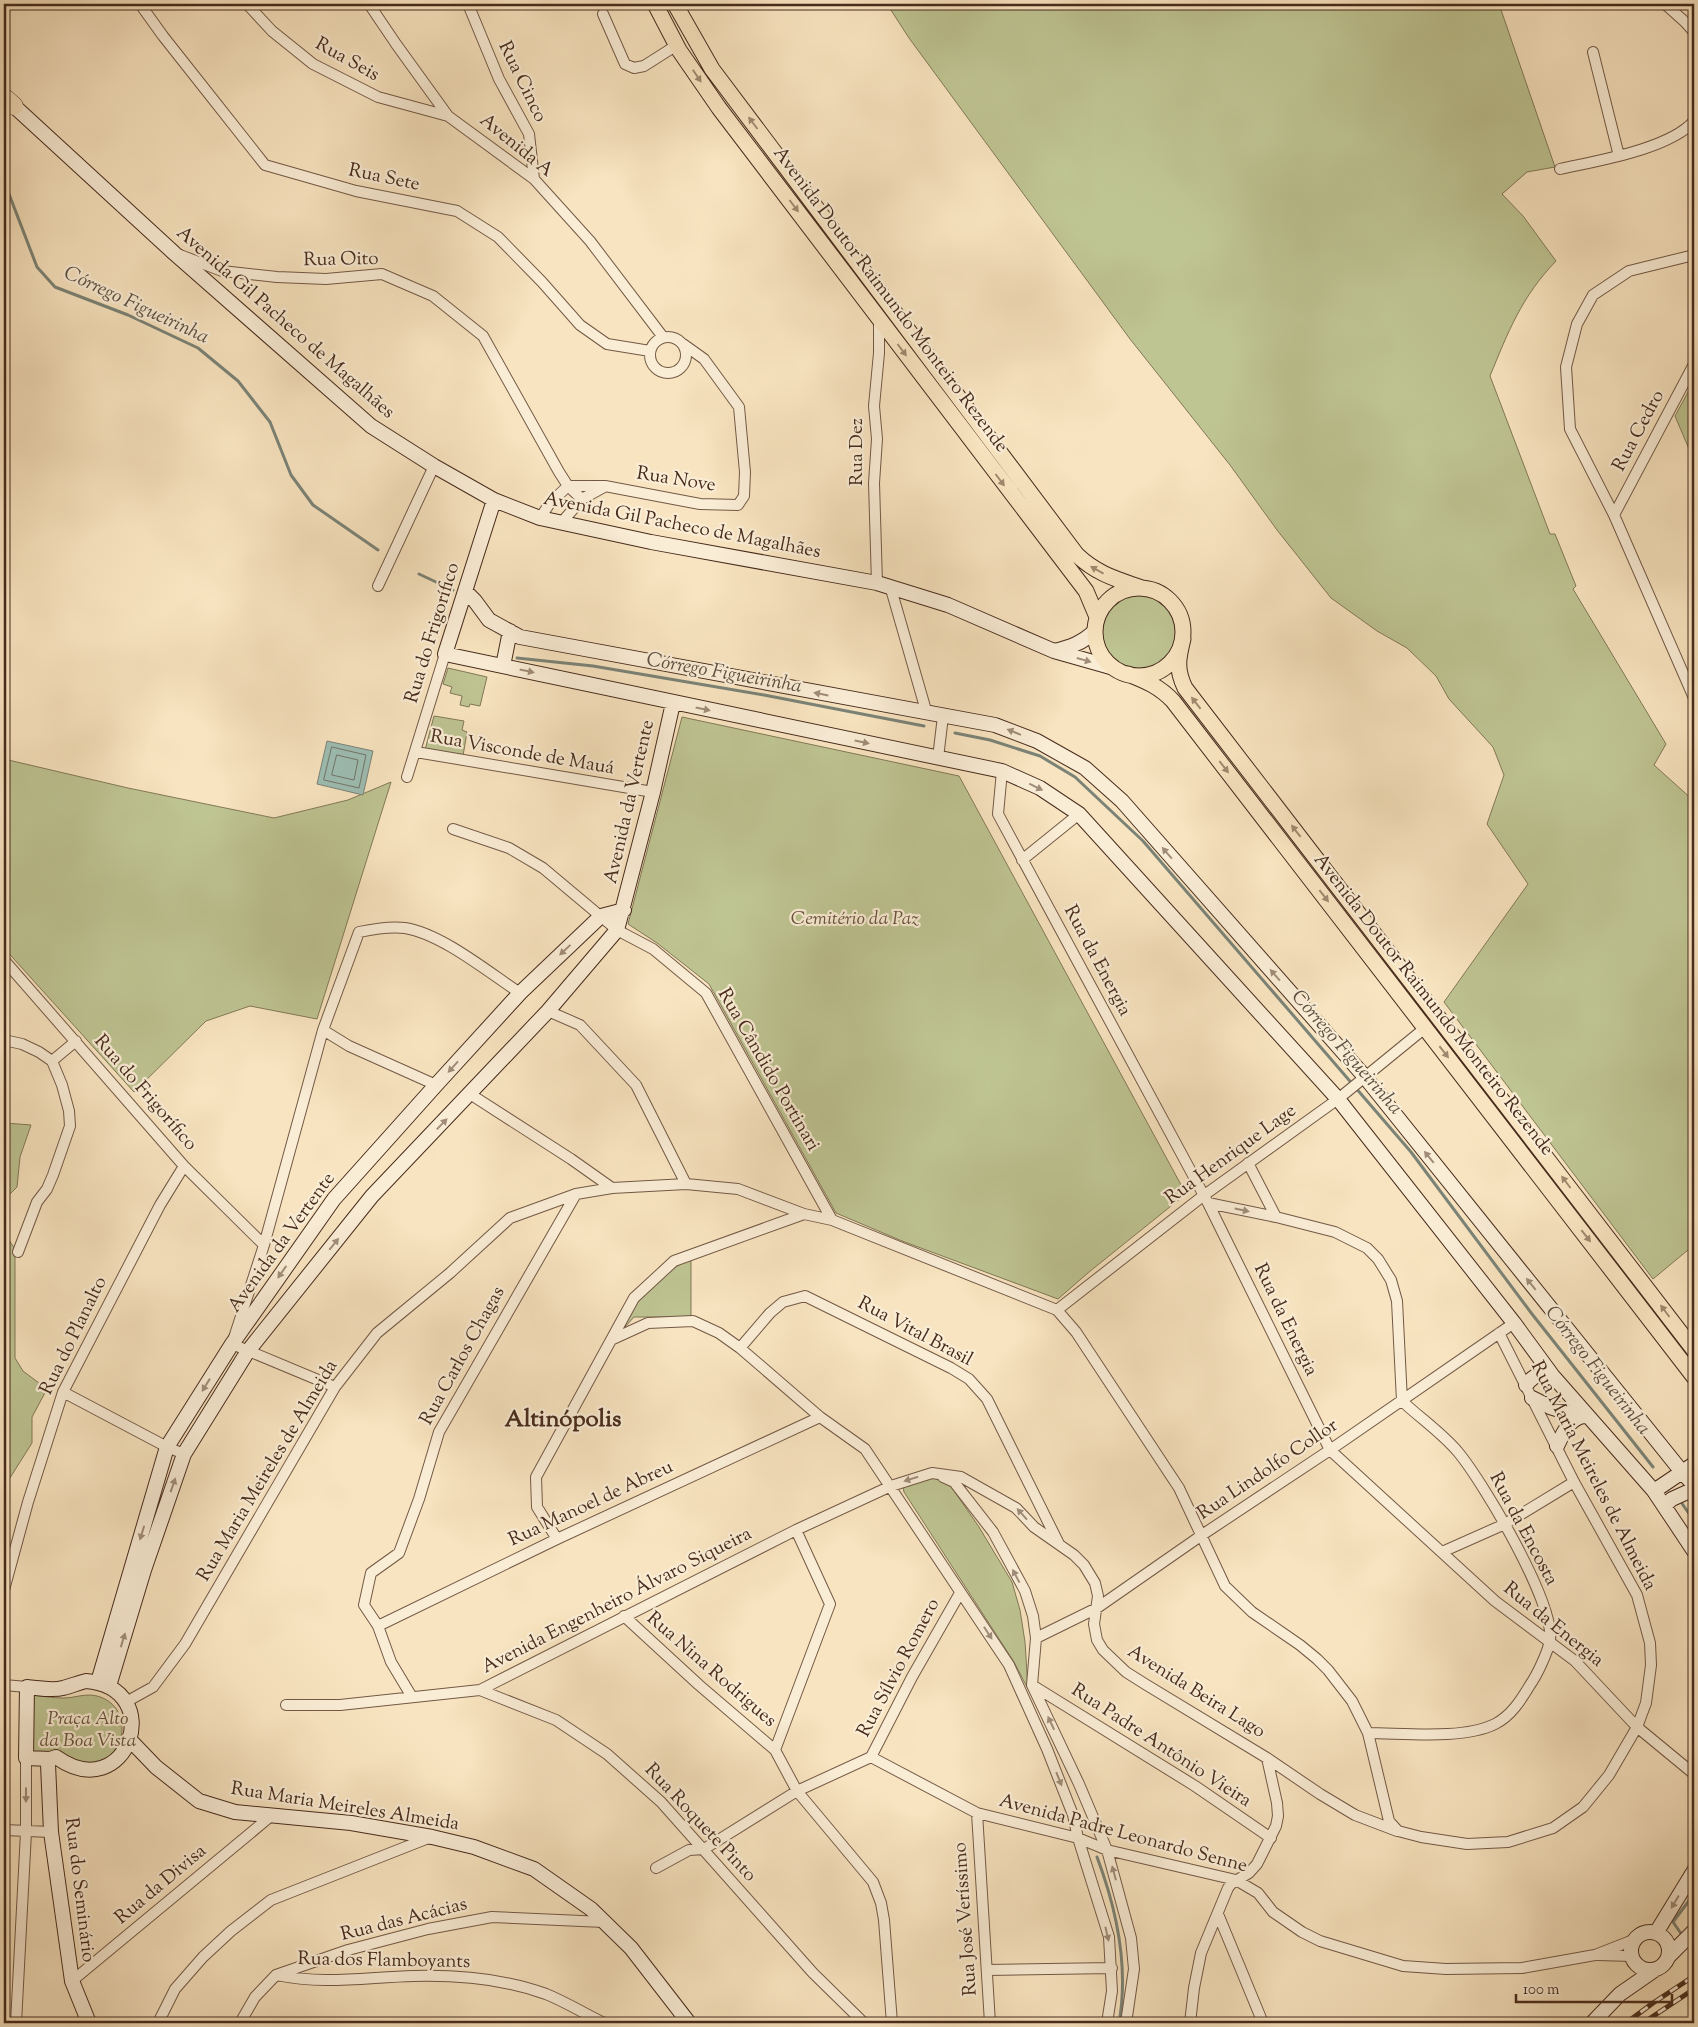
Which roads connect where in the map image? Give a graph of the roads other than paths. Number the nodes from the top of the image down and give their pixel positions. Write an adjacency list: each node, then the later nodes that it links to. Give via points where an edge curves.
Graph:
1 (140, 4): 23 (street, Rua Sete, via 265,165 356,192 457,211 498,237 580,326 608,344)
2 (247, 4): 13 (street, Rua Seis, via 272,31 313,64 378,96)
3 (369, 4): 13 (street, Avenida A)
4 (468, 4): 17 (street, Rua Cinco, via 499,79 529,134)
5 (655, 4): 10 (main road, Avenida Doutor Raimundo Monteiro Rezende)
6 (675, 4): 35 (main road, Avenida Doutor Raimundo Monteiro Rezende, one-way to 6, via 1090,567 1077,555 712,69)
7 (1665, 4): 9 (street)
8 (603, 14): 10 (street, via 624,64 634,68 644,66)
9 (1694, 32)
10 (677, 45): 20 (main road, Avenida Doutor Raimundo Monteiro Rezende, one-way to 20, via 719,108)
11 (1593, 52): 15 (street)
12 (7, 102): 18 (street, Avenida Gil Pacheco de Magalhães)
13 (448, 116): 17 (street, Avenida A)
14 (1694, 121): 15 (street, via 1678,136)
15 (1619, 156): 16 (street)
16 (1560, 169)
17 (534, 179): 21 (street, Avenida A, via 590,241)
18 (174, 253): 25 (street, Avenida Gil Pacheco de Magalhães, via 371,426); 26 (street, Rua Oito, via 222,271 277,278 326,279 382,274 434,296 483,336)
19 (1694, 255): 30 (street, via 1628,271 1593,295 1577,324 1566,367 1570,429)
20 (879, 321): 33 (street, Rua Dez, via 874,406); 38 (main road, Avenida Doutor Raimundo Monteiro Rezende, one-way to 38, via 1086,591)
21 (663, 337): 22 (street, via 674,337); 23 (street)
22 (683, 344): 23 (street, via 686,361 672,373 655,368); 27 (street, Rua Nove, via 704,359 739,407 744,496 738,505 700,504)
23 (650, 351)
24 (1694, 364): 30 (street, Rua Cedro)
25 (434, 466): 29 (street, Avenida Gil Pacheco de Magalhães); 34 (street)
26 (568, 486): 27 (street, Rua Nove); 28 (street, Rua Oito); 31 (street)
27 (605, 486): 28 (street)
28 (582, 499): 32 (street)
29 (494, 500): 31 (street, Avenida Gil Pacheco de Magalhães); 37 (street, Rua do Frigorífico)
30 (1614, 515): 45 (street)
31 (540, 518): 32 (street, Avenida Gil Pacheco de Magalhães)
32 (562, 522): 33 (street, Avenida Gil Pacheco de Magalhães, via 651,542)
33 (877, 583): 36 (street, Avenida Gil Pacheco de Magalhães)
34 (378, 586)
35 (1142, 588): 38 (main road, via 1129,589 1107,601); 40 (main road, Avenida Doutor Raimundo Monteiro Rezende, via 1156,591 1178,610 1183,624)
36 (891, 589): 41 (street, Avenida Gil Pacheco de Magalhães, via 948,605); 47 (street)
37 (465, 591): 39 (street, via 489,620); 42 (street, Rua do Frigorífico)
38 (1096, 624): 41 (street, via 1086,640); 44 (main road, Avenida Doutor Raimundo Monteiro Rezende, via 1097,645 1104,658)
39 (510, 631): 43 (street); 47 (street, one-way to 39, via 520,637)
40 (1183, 639): 44 (main road, via 1172,662 1162,670 1145,676); 89 (main road, Avenida Doutor Raimundo Monteiro Rezende, one-way to 40, via 1185,688 1179,676 1178,660)
41 (1054, 651): 44 (street, Avenida Gil Pacheco de Magalhães, one-way to 44)
42 (445, 654): 43 (street); 49 (street, Rua do Frigorífico)
43 (503, 666): 46 (street, one-way to 46)
44 (1121, 671): 63 (main road, Avenida Doutor Raimundo Monteiro Rezende, one-way to 63, via 1156,686 1173,700)
45 (1694, 698)
46 (673, 703): 50 (street, one-way to 50); 53 (street, Avenida da Vertente)
47 (927, 714): 48 (street)
48 (943, 716): 50 (street); 68 (street, one-way to 48, via 1122,801 1085,768 1036,741 995,725)
49 (416, 752): 52 (street, Rua do Frigorífico); 53 (street, Rua Visconde de Mauá)
50 (938, 758): 51 (street)
51 (1002, 771): 54 (street, one-way to 54, via 1040,788); 56 (street, Rua da Energia, via 998,814)
52 (408, 777)
53 (653, 792): 57 (street, Avenida da Vertente)
54 (1079, 814): 56 (street); 71 (street)
55 (453, 828): 58 (street, Rua Cândido Portinari, via 509,848 543,868)
56 (1022, 860): 77 (street, Rua da Energia)
57 (624, 910): 58 (street, Avenida da Vertente); 59 (street, Avenida da Vertente)
58 (601, 916): 59 (street, Rua Cândido Portinari); 61 (street, Avenida da Vertente, one-way to 61)
59 (617, 930): 62 (street, Avenida da Vertente); 80 (street, Rua Cândido Portinari, via 653,949 706,993)
60 (4, 960): 66 (street, Rua do Frigorífico)
61 (520, 993): 64 (street, via 436,938 405,928 359,932); 69 (street, Avenida da Vertente, one-way to 69)
62 (548, 1011): 70 (street, Avenida da Vertente); 74 (street, via 580,1025 636,1085)
63 (1425, 1028): 68 (street, Rua Henrique Lage); 92 (main road, Avenida Doutor Raimundo Monteiro Rezende, one-way to 92)
64 (323, 1030): 69 (street, via 349,1046); 81 (street)
65 (4, 1040): 67 (street, via 22,1044)
66 (76, 1041): 67 (street); 73 (street, Rua do Frigorífico)
67 (52, 1061): 82 (street, via 62,1085 70,1126 53,1175 37,1202)
68 (1365, 1077): 71 (street, Rua Henrique Lage); 104 (street, one-way to 68)
69 (436, 1085): 87 (street, Avenida da Vertente, one-way to 87, via 334,1199)
70 (470, 1094): 75 (street); 90 (street, Avenida da Vertente, one-way to 70, via 372,1196)
71 (1338, 1099): 72 (street, Rua Henrique Lage); 84 (street)
72 (1248, 1163): 77 (street, Rua Henrique Lage); 79 (street)
73 (184, 1166): 81 (street, Rua do Frigorífico); 94 (street, Rua do Planalto, via 160,1205)
74 (686, 1184): 75 (street, Rua Maria Meireles de Almeida); 78 (street, Rua Maria Meireles de Almeida, via 738,1190)
75 (612, 1188): 76 (street, Rua Maria Meireles de Almeida)
76 (576, 1194): 93 (street, Rua Maria Meireles de Almeida, via 510,1218 450,1273 376,1332); 123 (street, Rua Carlos Chagas, via 439,1432 399,1553 372,1573 364,1604)
77 (1206, 1199): 79 (street, one-way to 79); 83 (street, Rua Henrique Lage); 101 (street, Rua da Energia)
78 (804, 1214): 80 (street, Rua Maria Meireles de Almeida); 86 (street, via 674,1261 634,1298)
79 (1276, 1217): 96 (street, via 1335,1232 1366,1248 1383,1265 1392,1280 1398,1301)
80 (832, 1220): 83 (street, Rua Maria Meireles de Almeida)
81 (264, 1245): 87 (street)
82 (18, 1252)
83 (1057, 1310): 114 (street, Rua Maria Meireles de Almeida, via 1076,1332 1180,1488)
84 (1514, 1323): 85 (street, Rua Lindolfo Collor); 91 (street)
85 (1499, 1333): 95 (street, Rua Maria Meireles de Almeida); 96 (street, Rua Lindolfo Collor)
86 (613, 1339): 88 (street, via 648,1323 693,1321 719,1333); 115 (street, via 536,1477 537,1507)
87 (232, 1344): 90 (street); 100 (street, Avenida da Vertente, one-way to 100)
88 (740, 1348): 98 (street); 116 (street, Rua Vital Brasil, via 770,1313 784,1302 805,1296 969,1379 987,1399)
89 (1694, 1350)
90 (248, 1351): 93 (street); 102 (street, Avenida da Vertente)
91 (1552, 1375): 95 (street, via 1544,1372 1530,1379); 97 (street)
92 (1694, 1377)
93 (335, 1387): 132 (street, Rua Maria Meireles de Almeida, via 185,1644 153,1687)
94 (63, 1392): 100 (street); 119 (street, Rua do Planalto)
95 (1529, 1392): 97 (street, via 1550,1407); 99 (street, Rua Maria Meireles de Almeida)
96 (1402, 1401): 101 (street, Rua Lindolfo Collor); 112 (street, Rua da Encosta, via 1457,1452)
97 (1584, 1416): 99 (street, via 1566,1428); 110 (street)
98 (820, 1417): 108 (street, via 865,1449); 115 (street, Rua Manoel de Abreu)
99 (1557, 1446): 106 (street, Rua Maria Meireles de Almeida)
100 (167, 1447): 102 (street); 126 (street, Avenida da Vertente, one-way to 126)
101 (1330, 1450): 114 (street, Rua Lindolfo Collor); 118 (street, Rua da Energia)
102 (184, 1454): 126 (street, Avenida da Vertente, one-way to 102)
103 (1694, 1464): 104 (street)
104 (1682, 1472): 107 (street); 110 (street)
105 (932, 1473): 108 (street, Avenida Beira Lago, one-way to 108); 116 (street, Avenida Beira Lago, one-way to 105, via 1009,1504 961,1477); 124 (street, one-way to 105, via 1025,1591 993,1532 954,1482)
106 (1574, 1482): 112 (street); 134 (street, Rua Maria Meireles de Almeida, via 1637,1595 1647,1628 1650,1673 1646,1703)
107 (1694, 1485)
108 (891, 1486): 113 (street, Avenida Engenheiro Álvaro Siqueira); 120 (street)
109 (1694, 1489): 111 (street)
110 (1654, 1490): 111 (street)
111 (1665, 1505): 117 (street)
112 (1505, 1524): 118 (street); 125 (street, Rua da Encosta, via 1539,1592 1550,1628)
113 (796, 1530): 122 (street, Avenida Engenheiro Álvaro Siqueira); 137 (street, via 830,1604)
114 (1202, 1535): 121 (street, Rua Lindolfo Collor); 135 (street, Rua Maria Meireles de Almeida, via 1225,1586 1252,1612 1300,1645 1328,1670 1352,1701)
115 (557, 1539): 123 (street, Rua Manoel de Abreu)
116 (1060, 1545): 121 (street, Avenida Beira Lago, via 1090,1572 1095,1582)
117 (1694, 1551)
118 (1442, 1552): 125 (street, Rua da Energia, via 1495,1601)
119 (4, 1590)
120 (960, 1593): 138 (street, Rua Sílvio Romero, via 912,1676); 151 (street, one-way to 151, via 1010,1665 1060,1781)
121 (1097, 1608): 124 (street, Rua Lindolfo Collor); 140 (street, Avenida Beira Lago, via 1094,1624 1097,1640 1102,1650 1117,1664)
122 (624, 1616): 130 (street, Avenida Engenheiro Álvaro Siqueira); 137 (street, Rua Nina Rodrigues)
123 (378, 1626): 131 (street, Rua Carlos Chagas, via 391,1662)
124 (1036, 1638): 128 (street)
125 (1550, 1641): 134 (street, Rua da Energia, via 1575,1661); 135 (street, via 1534,1679 1519,1703 1495,1724 1451,1733)
126 (103, 1684): 129 (street, via 86,1681 51,1690); 132 (street)
127 (4, 1685): 129 (street)
128 (1032, 1685): 152 (street, Rua Padre Antônio Vieira, via 1195,1786); 154 (street, one-way to 128)
129 (27, 1686): 139 (street)
130 (480, 1690): 131 (street, Avenida Engenheiro Álvaro Siqueira); 153 (street, Rua Roquete Pinto, via 556,1720 608,1754 661,1802)
131 (412, 1697): 133 (street, Avenida Engenheiro Álvaro Siqueira, via 340,1705)
132 (126, 1702): 136 (street, via 132,1721)
133 (286, 1705)
134 (1637, 1727): 142 (street, Rua da Energia); 147 (street, Rua Maria Meireles de Almeida, via 1609,1775 1583,1807 1553,1828 1508,1842 1486,1844 1448,1842)
135 (1368, 1733): 147 (street, Rua Maria Meireles de Almeida, via 1387,1815)
136 (130, 1740): 141 (street, via 112,1764 98,1769 83,1770 68,1766 56,1757); 145 (street, Rua Maria Meireles Almeida, via 199,1801 235,1812)
137 (775, 1750): 143 (street)
138 (871, 1757): 143 (street, Rua Sílvio Romero); 144 (street, Avenida Padre Leonardo Senne)
139 (26, 1758): 141 (street); 148 (street, one-way to 148)
140 (1267, 1758): 147 (street, via 1355,1815); 152 (street, Avenida Beira Lago, via 1278,1816)
141 (50, 1759): 149 (street, Rua do Seminário)
142 (1694, 1774)
143 (797, 1791): 153 (street, Rua Sílvio Romero); 179 (street, via 877,1889 884,1920)
144 (977, 1813): 151 (street, Avenida Padre Leonardo Senne); 168 (street, Rua José Veríssimo)
145 (271, 1816): 150 (street, Rua Maria Meireles Almeida, via 351,1823); 170 (street, Rua da Divisa)
146 (4, 1830): 148 (street)
147 (1398, 1831)
148 (26, 1832): 149 (street); 172 (street)
149 (51, 1832): 170 (street, Rua do Seminário)
150 (432, 1836): 159 (street, Rua Maria Meireles Almeida, via 534,1869 591,1909); 174 (street, via 271,1900 203,1957 175,1989)
151 (1078, 1838): 154 (street, Avenida Padre Leonardo Senne); 166 (street, one-way to 166, via 1109,1937)
152 (1271, 1838): 157 (street, Avenida Beira Lago, via 1253,1869)
153 (704, 1849): 155 (street, Rua Sílvio Romero, via 689,1850); 178 (street, Rua Roquete Pinto, via 813,1973)
154 (1107, 1850): 157 (street, Avenida Padre Leonardo Senne); 182 (street, one-way to 154, via 1134,1952)
155 (656, 1868)
156 (1694, 1871): 161 (street, one-way to 161)
157 (1236, 1880): 158 (street, Avenida Beira Lago, via 1228,1888); 163 (street, Avenida Padre Leonardo Senne, via 1258,1893 1273,1912 1302,1932 1320,1941 1403,1966 1522,1968)
158 (1218, 1914): 183 (street, Avenida Beira Lago, via 1201,1953); 184 (street)
159 (604, 1922): 169 (street, Rua das Acácias, via 492,1917 428,1929 348,1950); 177 (street, Rua Maria Meireles Almeida, via 632,1948)
160 (1694, 1931): 164 (street)
161 (1656, 1933): 162 (street, via 1645,1932); 164 (street, via 1665,1938 1669,1947)
162 (1636, 1938): 163 (street, Avenida Padre Leonardo Senne); 165 (street, via 1632,1950)
163 (1595, 1955): 165 (street, Avenida Padre Leonardo Senne)
164 (1668, 1957): 167 (street)
165 (1635, 1960): 167 (street, via 1643,1968); 171 (street)
166 (1112, 1968): 168 (street); 181 (street)
167 (1656, 1969): 171 (street)
168 (987, 1970): 180 (street, Rua José Veríssimo)
169 (276, 1975): 175 (street, Rua das Acácias, via 255,1996); 176 (street, Rua dos Flamboyants, via 340,1981 415,1976 477,1979 547,1994)
170 (72, 1981): 173 (street, Rua do Seminário)
171 (1620, 1994): 185 (street)
172 (16, 2023)
173 (89, 2023)
174 (158, 2023)
175 (240, 2023)
176 (604, 2023)
177 (689, 2023)
178 (864, 2023)
179 (892, 2023)
180 (990, 2023)
181 (1107, 2023)
182 (1126, 2023)
183 (1190, 2023)
184 (1263, 2023)
185 (1592, 2023)

